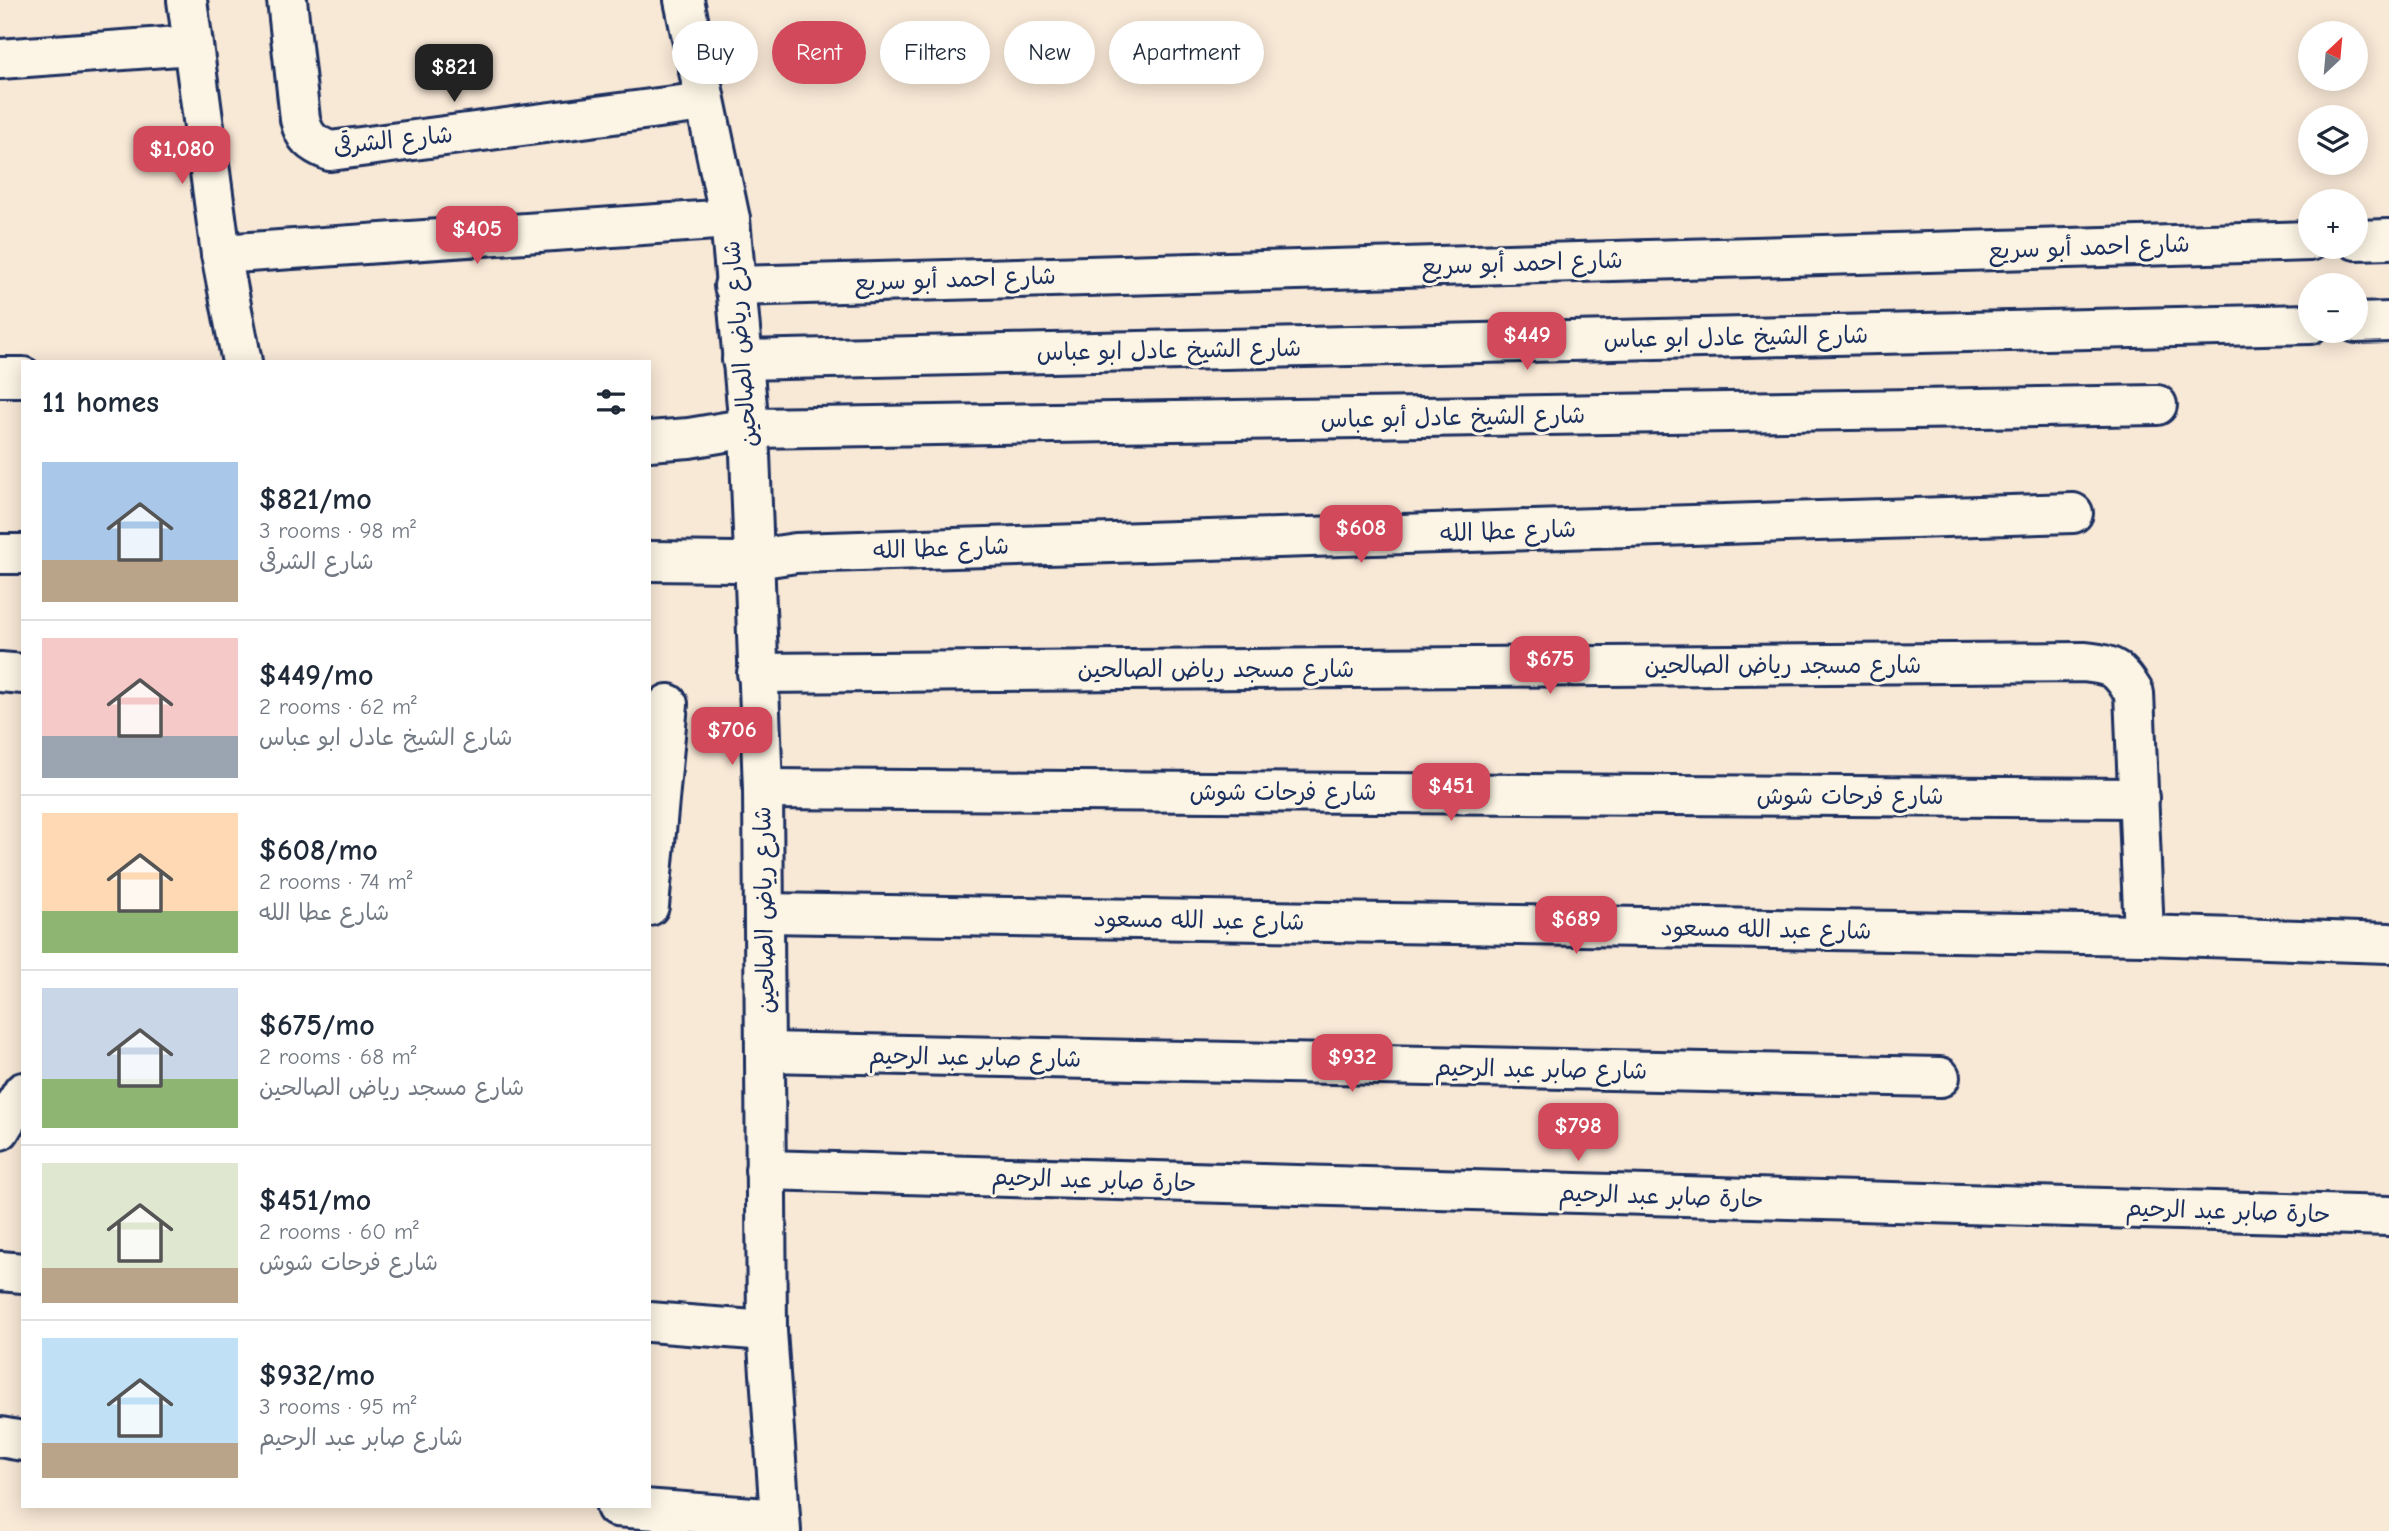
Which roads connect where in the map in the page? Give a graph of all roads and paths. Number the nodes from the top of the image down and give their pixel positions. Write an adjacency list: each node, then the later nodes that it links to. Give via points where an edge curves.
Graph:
1 (187, 0): 4 (street)
2 (287, 0): 6 (street, شارع الشرقى, via 303,135 330,151)
3 (684, 0): 6 (street, شارع رياض الصالحين)
4 (192, 45): 5 (street); 11 (street)
5 (0, 60)
6 (704, 102): 7 (street, شارع رياض الصالحين)
7 (730, 219): 11 (street); 12 (street, شارع رياض الصالحين)
8 (2389, 239): 9 (street)
9 (2368, 240)
10 (2298, 241): 12 (street, شارع احمد أبو سريع)
11 (221, 254): 16 (street)
12 (734, 286): 17 (street, شارع رياض الصالحين)
13 (2389, 322): 14 (street)
14 (2368, 323)
15 (2298, 324): 17 (street, شارع الشيخ عادل ابو عباس)
16 (242, 360)
17 (743, 360): 21 (street, شارع رياض الصالحين)
18 (0, 377): 19 (street)
19 (21, 377)
20 (2157, 405): 21 (street, شارع الشيخ عادل أبو عباس)
21 (749, 428): 22 (street, شارع الشيخ عادل أبو عباس); 26 (street, شارع رياض الصالحين)
22 (651, 441)
23 (2073, 513): 26 (street, شارع عطا الله, via 796,553)
24 (0, 554): 25 (street)
25 (21, 554)
26 (753, 559): 27 (street, شارع عطا الله); 29 (street, شارع رياض الصالحين)
27 (651, 561)
28 (0, 672): 30 (street)
29 (757, 673): 32 (street, شارع رياض الصالحين); 33 (street, شارع مسجد رياض الصالحين, via 2084,662 2107,665 2123,675 2134,693)
30 (21, 674)
31 (668, 704): 34 (street)
32 (763, 789): 33 (street, شارع فرحات شوش); 35 (street, شارع رياض الصالحين)
33 (2139, 798): 36 (street, شارع مسجد رياض الصالحين)
34 (651, 885)
35 (765, 913): 36 (street, شارع عبد الله مسعود); 38 (street, شارع رياض الصالحين)
36 (2144, 935): 37 (street, شارع عبد الله مسعود)
37 (2389, 943)
38 (765, 1052): 39 (street, شارع صابر عبد الرحيم); 42 (street, شارع رياض الصالحين)
39 (1940, 1077)
40 (21, 1095): 41 (street)
41 (0, 1130)
42 (765, 1170): 43 (street, حارة صابر عبد الرحيم); 47 (street, شارع رياض الصالحين)
43 (2389, 1216)
44 (0, 1271): 45 (street)
45 (21, 1273)
46 (651, 1322): 47 (street)
47 (767, 1331): 51 (street, شارع رياض الصالحين)
48 (0, 1437): 49 (street)
49 (21, 1441)
50 (625, 1508): 51 (street)
51 (780, 1525)

